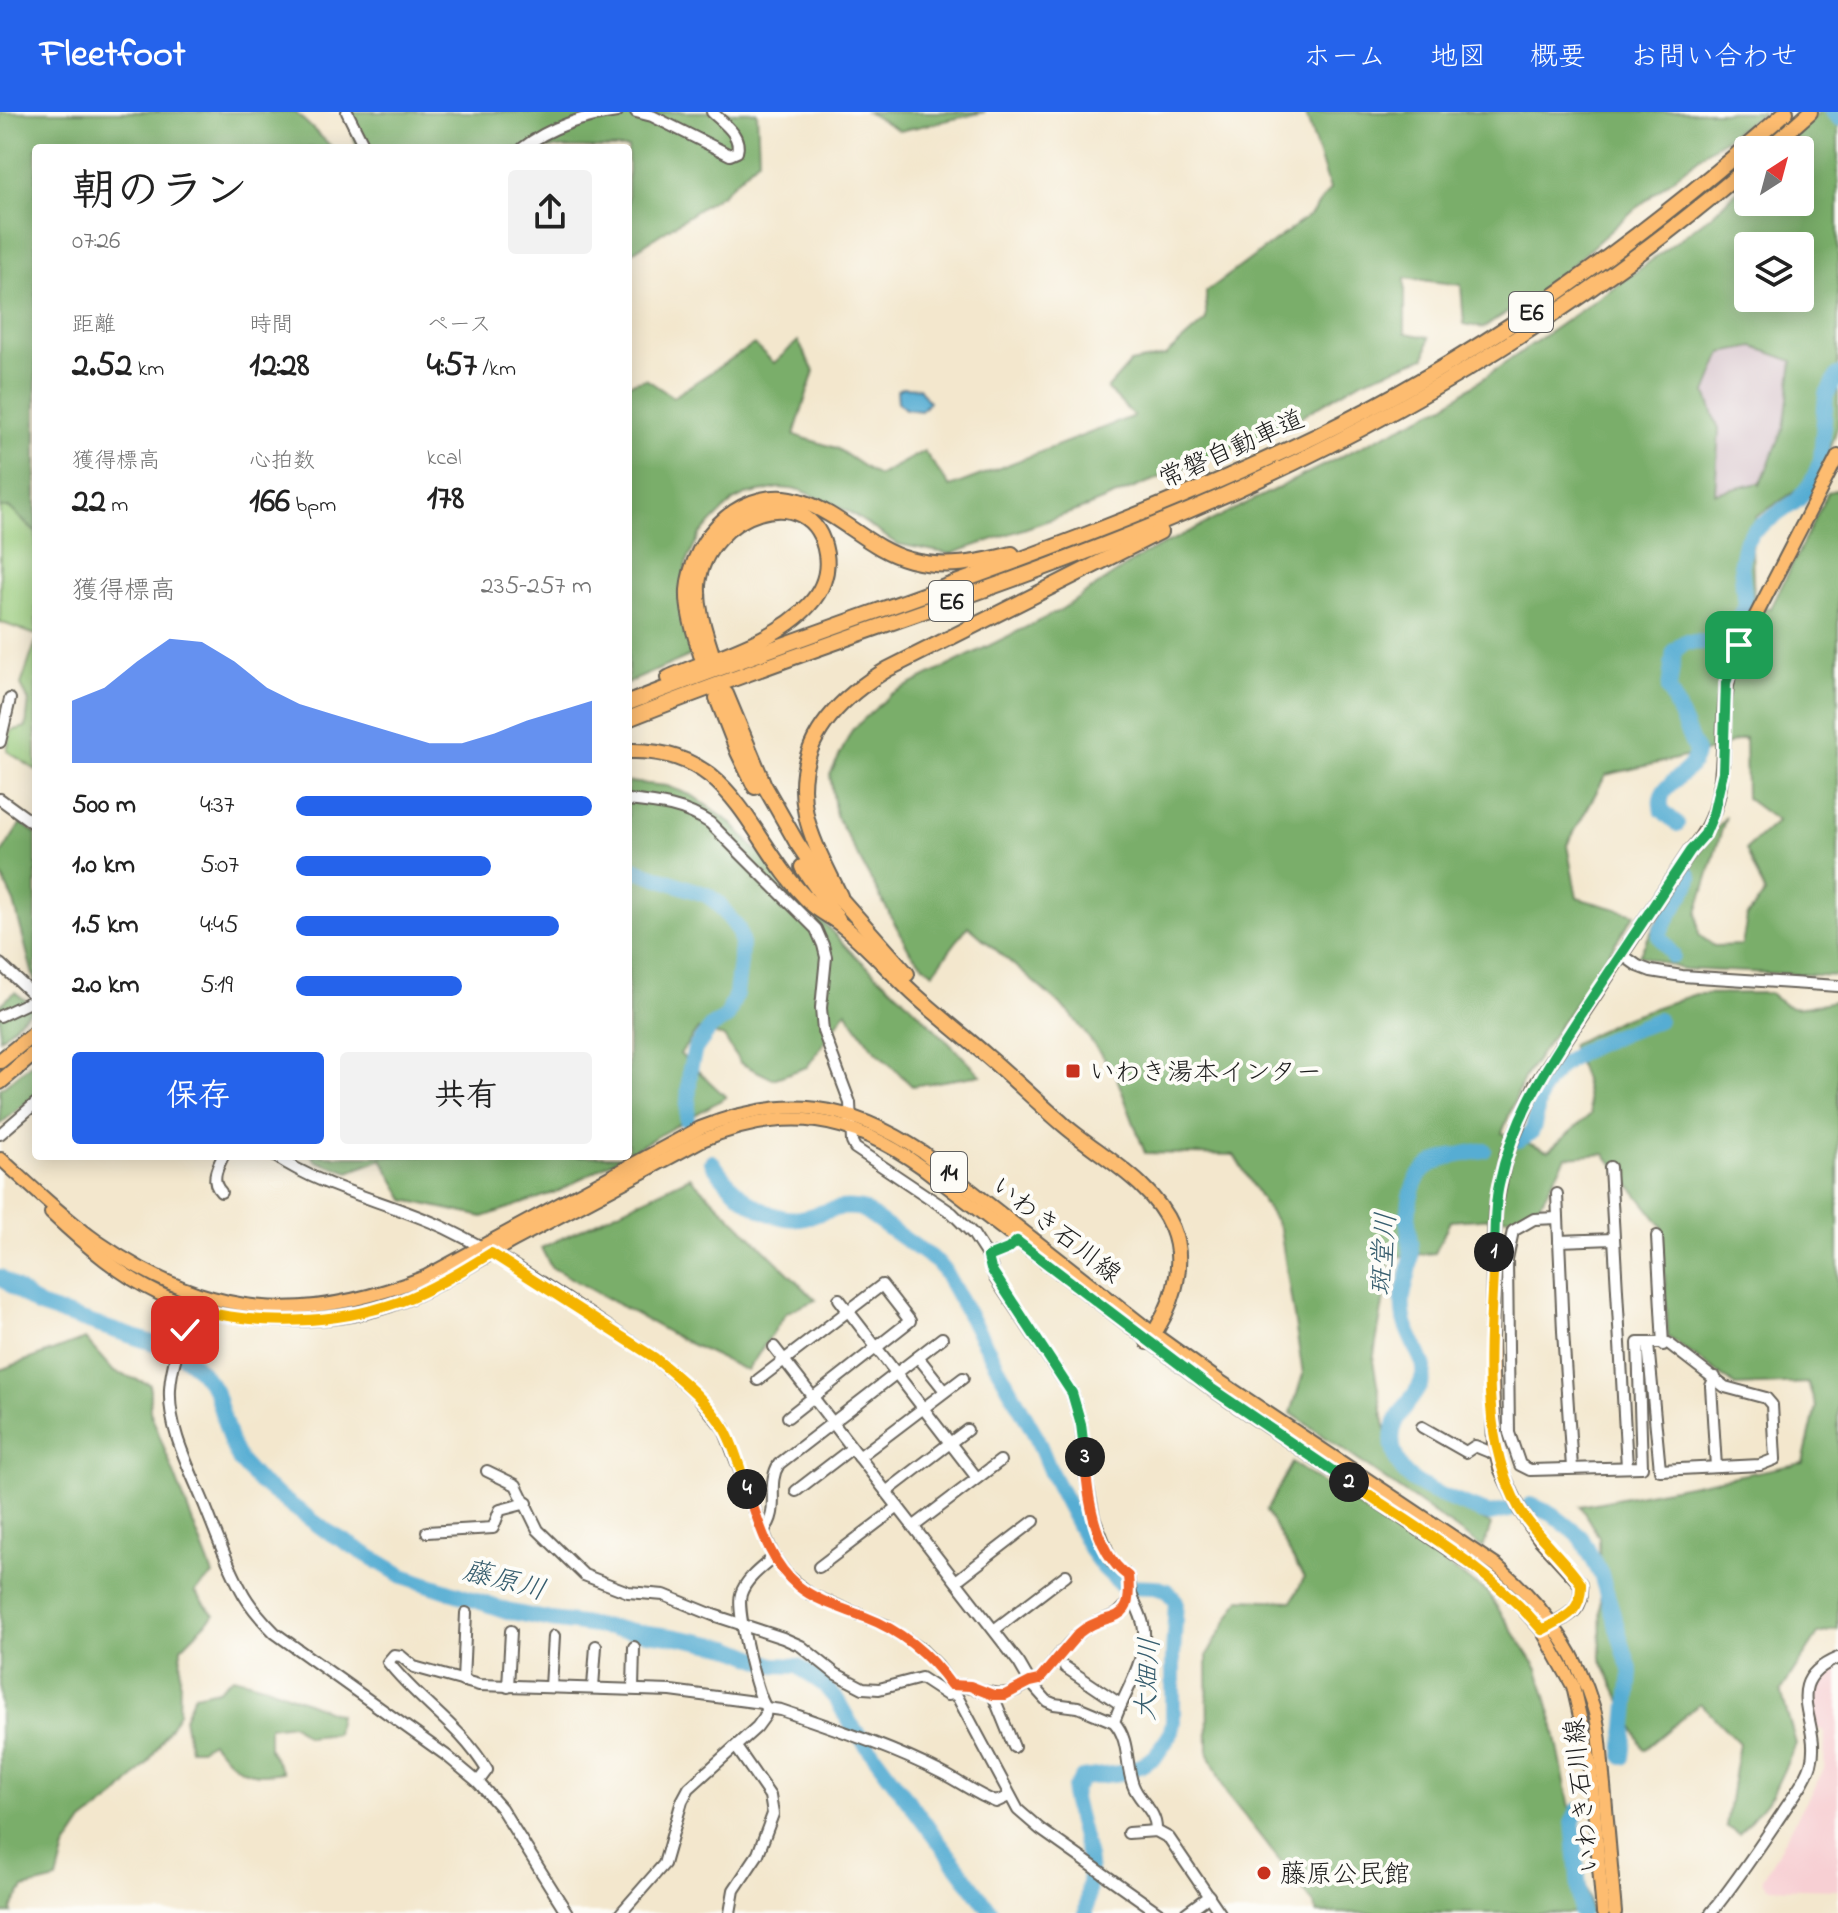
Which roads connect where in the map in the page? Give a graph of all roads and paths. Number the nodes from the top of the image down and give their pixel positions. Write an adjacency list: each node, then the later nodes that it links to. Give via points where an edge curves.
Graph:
1 (347, 112): 8 (street)
2 (617, 112): 9 (street, via 593,115)
3 (636, 112): 4 (street, via 730,155 737,152 736,137)
4 (712, 112)
5 (1786, 112): 12 (highway, 常磐自動車道 / E6, via 1658,222 1562,291 1411,385)
6 (1810, 112): 7 (highway)
7 (1783, 136)
8 (363, 144)
9 (530, 144)
10 (1734, 178): 13 (highway, 常磐自動車道 / E6, via 1637,257 1515,341 1378,421)
11 (1838, 456): 25 (main road, via 1733,660 1726,683 1723,772 1705,834)
12 (1247, 468): 14 (highway, via 1011,554 954,565 894,555 800,501 751,504 727,516 709,535 690,574 689,607 706,653 698,605 704,561 729,528 749,515 773,510 802,518 821,539 827,560 823,583 810,604 768,635); 16 (highway, 常磐自動車道 / E6, via 1137,516)
13 (1270, 474): 17 (highway, 常磐自動車道 / E6, via 1092,549); 23 (highway, via 901,662 841,701 813,744 803,788 806,817)
14 (632, 694)
15 (10, 699): 18 (street)
16 (632, 702)
17 (632, 718)
18 (0, 742)
19 (632, 751): 24 (highway, via 675,756 714,776 802,893)
20 (0, 799): 22 (street)
21 (632, 800): 36 (street, via 672,804 710,823 816,929 826,957 823,1031 850,1103)
22 (32, 822)
23 (840, 896): 24 (highway, via 816,871 781,818 722,696 738,752 773,822); 38 (highway, via 904,972 1073,1120)
24 (843, 926): 38 (highway)
25 (1621, 954): 27 (street, via 1638,966 1682,976); 68 (main road, via 1535,1086 1506,1155 1495,1210)
26 (0, 964): 28 (street)
27 (1838, 986)
28 (32, 994)
29 (32, 1000): 30 (street)
30 (0, 1016)
31 (32, 1035): 33 (highway)
32 (32, 1055): 34 (highway)
33 (0, 1061)
34 (0, 1082)
35 (32, 1106): 37 (street)
36 (851, 1122): 47 (main road, いわき石川線 / 14, via 896,1134 924,1153); 50 (main road, いわき石川線 / 14, via 806,1107 728,1117); 51 (main road, いわき石川線 / 14, via 785,1118 730,1129); 52 (street, via 855,1148 952,1213)
37 (0, 1134)
38 (1089, 1142): 58 (highway, via 1149,1195 1172,1228 1177,1282)
39 (0, 1159): 53 (main road, いわき石川線 / 14, via 95,1240); 55 (main road, いわき石川線 / 14, via 94,1253)
40 (221, 1160): 43 (street, via 215,1174)
41 (282, 1160): 50 (street)
42 (1610, 1167): 48 (street)
43 (221, 1192)
44 (1557, 1194): 45 (street)
45 (1558, 1218): 49 (street); 69 (street, via 1534,1219 1513,1231 1507,1259)
46 (1657, 1236): 60 (street)
47 (1020, 1237): 52 (street); 58 (main road, いわき石川線 / 14)
48 (1614, 1239): 49 (street); 82 (street)
49 (1559, 1241): 84 (street)
50 (478, 1246): 51 (street); 53 (main road, いわき石川線 / 14, via 425,1277 349,1302 275,1309)
51 (491, 1253): 55 (main road, いわき石川線 / 14, via 401,1301 329,1319 263,1320); 93 (street, via 655,1358 695,1393 730,1441)
52 (988, 1257): 99 (street, via 995,1278 1072,1393 1094,1517 1112,1562 1128,1576)
53 (197, 1296): 55 (street)
54 (839, 1299): 56 (street)
55 (193, 1309): 123 (street, via 172,1366 171,1415 230,1569 259,1617 296,1650)
56 (848, 1311): 62 (street); 62 (street, via 882,1285 910,1321); 64 (street)
57 (942, 1338): 63 (street)
58 (1151, 1338): 102 (main road, いわき石川線 / 14, via 1498,1567 1526,1591)
59 (1648, 1344): 60 (street); 82 (street, via 1638,1343 1642,1467); 83 (street, via 1660,1470)
60 (1663, 1345): 66 (street, via 1668,1343)
61 (774, 1347): 64 (street)
62 (876, 1347): 65 (street); 72 (street)
63 (918, 1357): 65 (street); 71 (street)
64 (784, 1360): 70 (street); 72 (street)
65 (897, 1373): 73 (street); 75 (street)
66 (1715, 1377): 83 (street, via 1711,1386); 83 (street, via 1737,1392 1766,1398 1775,1429 1775,1459)
67 (963, 1378): 71 (street)
68 (1491, 1378): 69 (street); 80 (main road)
69 (1507, 1378): 84 (street, via 1509,1433 1520,1465 1530,1470)
70 (758, 1380)
71 (945, 1391): 73 (street)
72 (812, 1397): 74 (street); 75 (street)
73 (924, 1408): 78 (street); 79 (street)
74 (788, 1417)
75 (833, 1423): 79 (street); 93 (street, via 775,1469 773,1515)
76 (1422, 1427): 80 (street, via 1466,1452 1475,1446)
77 (967, 1430): 78 (street)
78 (950, 1443): 86 (street); 88 (street)
79 (856, 1452): 87 (street); 88 (street)
80 (1497, 1455): 102 (main road, via 1520,1510 1581,1584 1578,1608)
81 (1000, 1461): 86 (street)
82 (1627, 1467): 84 (street)
83 (1716, 1467)
84 (1572, 1468)
85 (487, 1471): 89 (street, via 516,1485)
86 (977, 1478): 92 (street)
87 (796, 1491)
88 (886, 1492): 90 (street)
89 (527, 1503): 94 (street, via 500,1510 493,1528); 101 (street, via 544,1538 584,1575 628,1592 664,1595)
90 (898, 1507): 92 (street); 96 (street)
91 (1034, 1521): 98 (street)
92 (913, 1527): 98 (street)
93 (763, 1531): 95 (street)
94 (427, 1532)
95 (774, 1557): 101 (street, via 741,1592); 116 (street, via 811,1595 885,1625 912,1643 936,1664)
96 (819, 1567)
97 (1066, 1575): 103 (street)
98 (956, 1581): 103 (street)
99 (1130, 1589): 111 (street, via 1125,1609 1086,1627 1039,1680); 118 (street, via 1143,1623 1143,1644)
100 (466, 1613): 110 (street)
101 (743, 1626): 116 (street, via 801,1646 863,1688 921,1678 947,1695); 119 (street)
102 (1547, 1627): 134 (main road, いわき石川線 / 14, via 1573,1686 1590,1761); 135 (main road, いわき石川線 / 14, via 1581,1673 1594,1709)
103 (994, 1630): 111 (street)
104 (511, 1631): 112 (street)
105 (554, 1636): 113 (street)
106 (596, 1646): 114 (street)
107 (634, 1647): 115 (street)
108 (1838, 1658): 136 (street, via 1819,1667 1804,1697 1811,1767)
109 (1065, 1667): 118 (street)
110 (463, 1681): 112 (street); 123 (street, via 414,1667 401,1656 388,1662 478,1755 487,1770)
111 (1030, 1682): 117 (street); 120 (street, via 1047,1701)
112 (508, 1687): 113 (street)
113 (551, 1687): 114 (street)
114 (593, 1687): 115 (street)
115 (633, 1689): 119 (street)
116 (953, 1690): 117 (street, via 970,1686); 124 (street)
117 (993, 1695): 122 (street)
118 (1120, 1704): 120 (street)
119 (764, 1706): 121 (street, via 765,1716); 124 (street, via 885,1748 985,1798 996,1802)
120 (1114, 1722): 125 (street)
121 (736, 1747): 129 (street, via 689,1788 664,1864); 130 (street, via 770,1796 773,1814 758,1854 734,1890)
122 (1014, 1747)
123 (478, 1782): 128 (street, via 501,1808)
124 (1009, 1796): 131 (street, via 1029,1821)
125 (1156, 1831): 126 (street); 127 (street, via 1169,1838)
126 (1128, 1833)
127 (1209, 1896): 132 (street); 133 (street)
128 (567, 1913)
129 (621, 1913)
130 (730, 1913)
131 (1159, 1913)
132 (1186, 1913)
133 (1220, 1913)
134 (1603, 1913)
135 (1615, 1913)
136 (1711, 1913)

